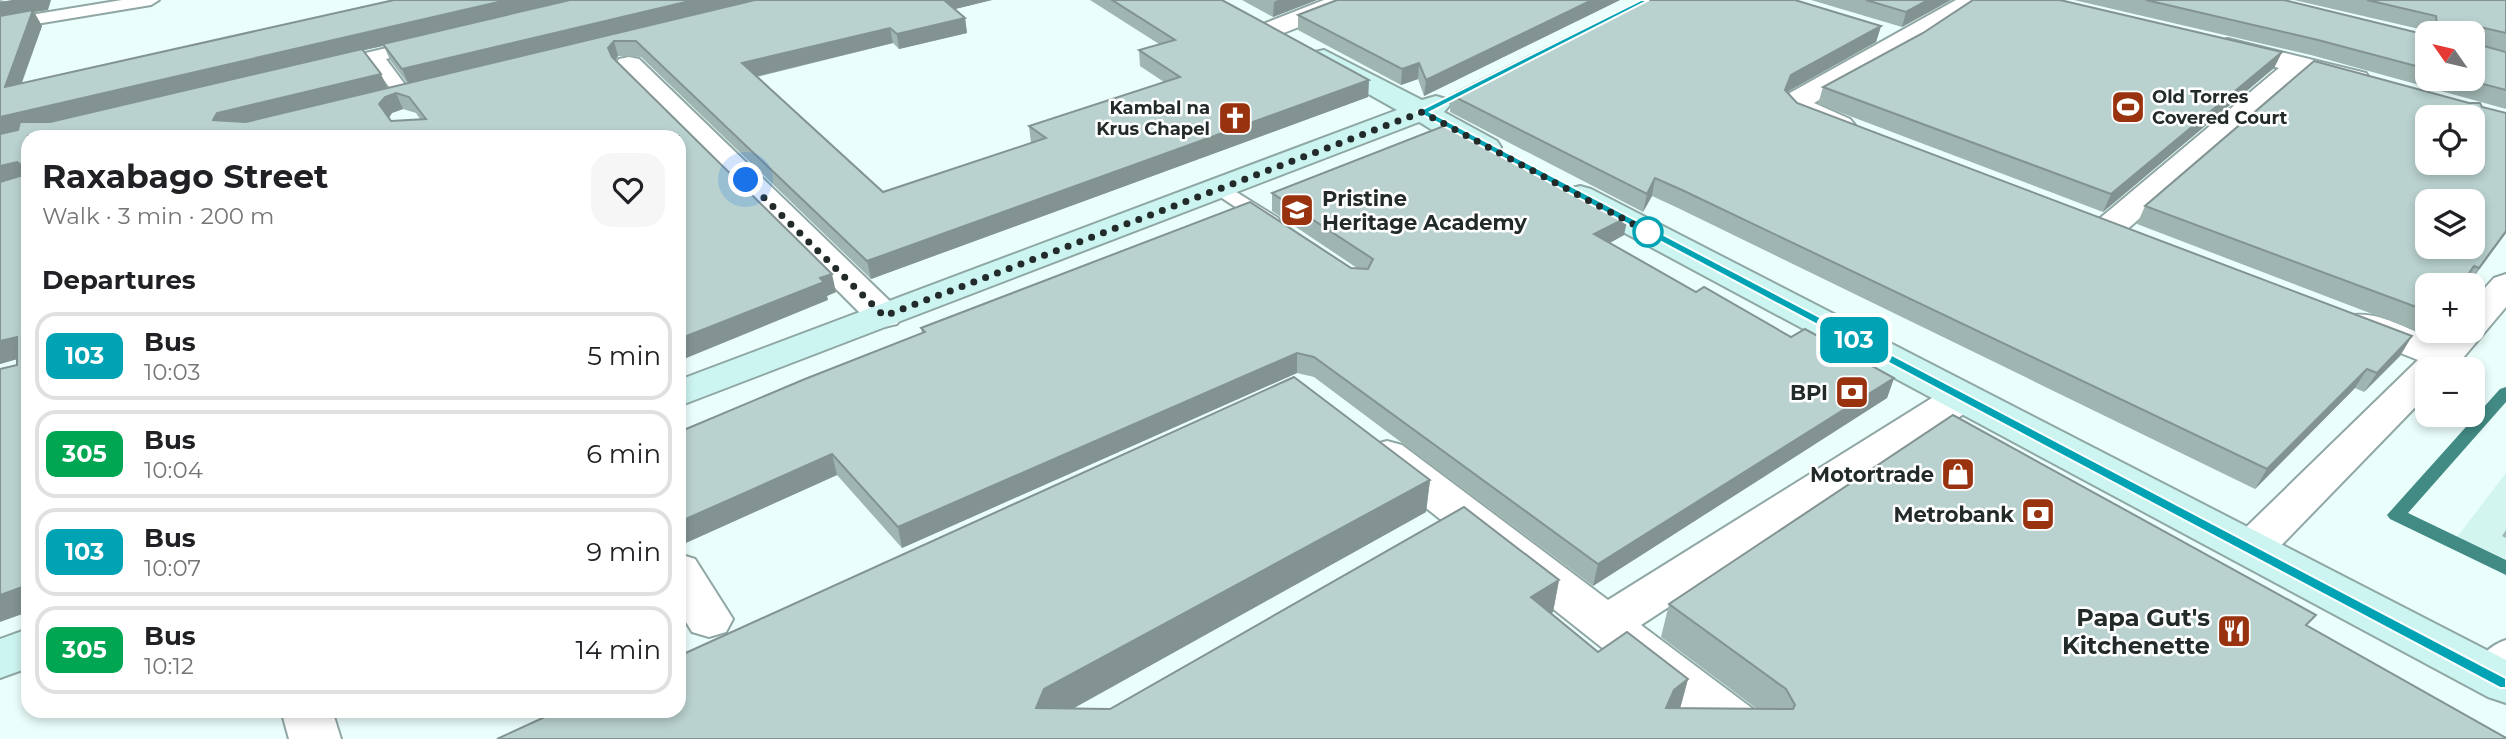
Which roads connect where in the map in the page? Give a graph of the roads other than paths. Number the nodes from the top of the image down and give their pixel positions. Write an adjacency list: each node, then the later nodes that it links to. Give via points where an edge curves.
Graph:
1 (151, 0): 4 (lane)
2 (1346, 0): 5 (street)
3 (1974, 0): 8 (street)
4 (0, 24)
5 (1261, 24): 17 (main road)
6 (1869, 29): 8 (street)
7 (440, 40): 10 (lane)
8 (1908, 40): 20 (street, via 1798,100 1797,106)
9 (2206, 41): 11 (street)
10 (375, 56): 13 (lane); 15 (lane)
11 (2300, 64): 14 (street); 25 (street, via 2098,222)
12 (629, 65): 18 (street)
13 (321, 69)
14 (2377, 85)
15 (403, 94)
16 (1459, 94): 17 (main road)
17 (1422, 112): 21 (main road); 23 (main road)
18 (683, 130)
19 (686, 134): 29 (street, via 712,165)
20 (1868, 135)
21 (1512, 161)
22 (1549, 180): 33 (main road)
23 (1220, 188): 24 (lane); 29 (main road)
24 (1289, 234)
25 (2149, 241)
26 (2506, 285): 27 (street)
27 (2485, 309)
28 (2328, 312): 30 (street)
29 (884, 316): 32 (main road)
30 (2442, 357)
31 (2415, 384): 35 (street)
32 (686, 391)
33 (1962, 397): 35 (main road); 37 (street)
34 (1353, 429): 37 (street, via 1445,524)
35 (2252, 548): 41 (main road)
36 (686, 584): 38 (street)
37 (1608, 623): 43 (street)
38 (718, 641)
39 (21, 651): 40 (main road)
40 (0, 659)
41 (2499, 669)
42 (308, 718): 44 (street)
43 (1720, 730)
44 (315, 739)

